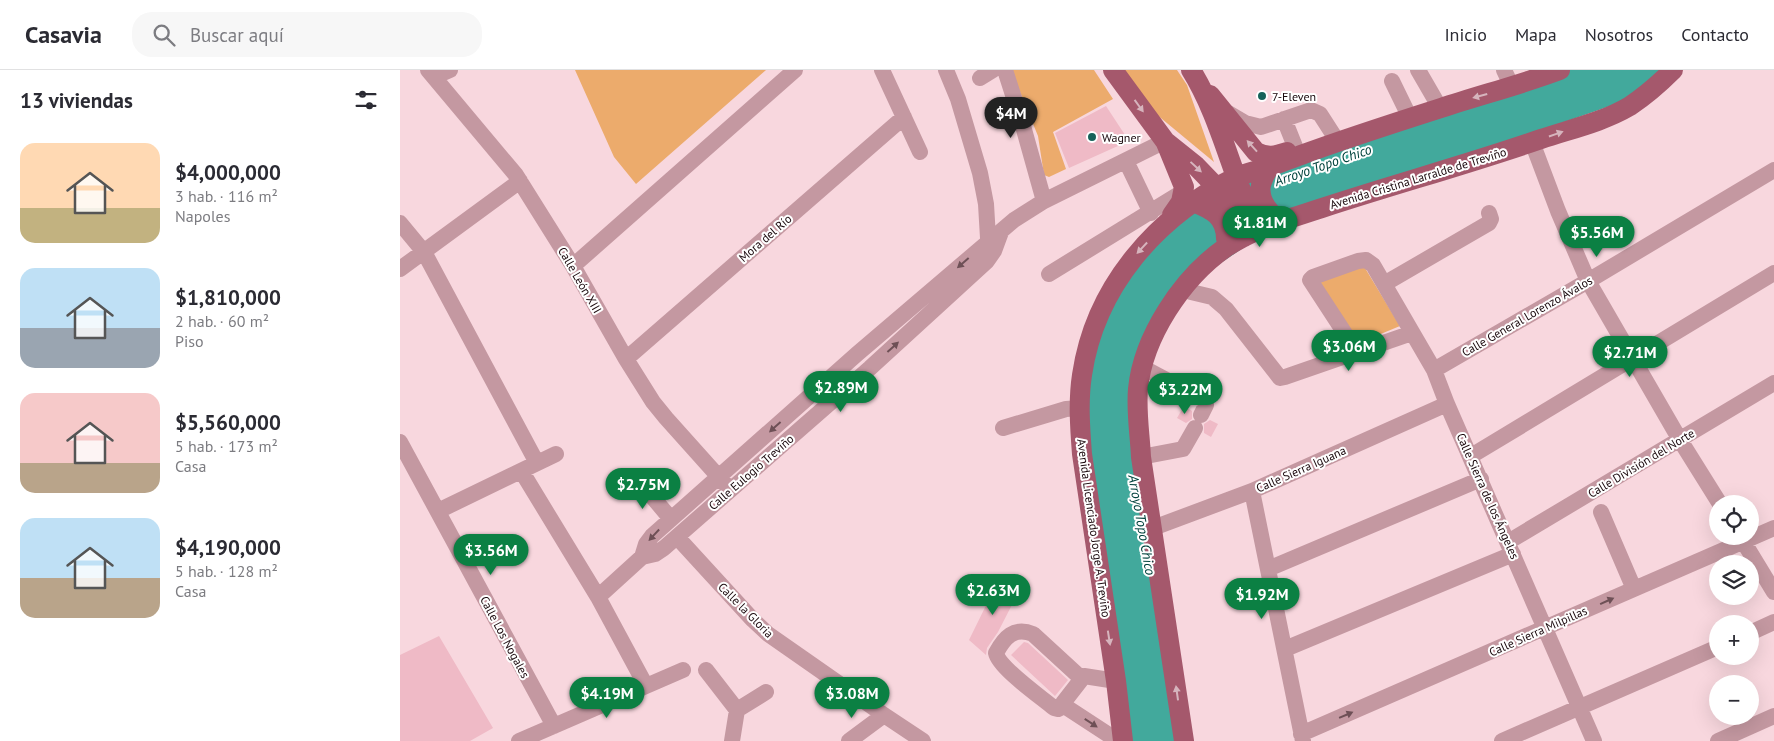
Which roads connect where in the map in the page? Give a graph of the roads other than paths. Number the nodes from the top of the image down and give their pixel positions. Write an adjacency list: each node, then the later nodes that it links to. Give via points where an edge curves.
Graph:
1 (450, 70): 11 (street)
2 (795, 70): 39 (street)
3 (882, 70): 17 (street)
4 (946, 70): 37 (street, via 980,173)
5 (1005, 70): 31 (street)
6 (1113, 70): 20 (main road, one-way to 20)
7 (1191, 70): 14 (main road)
8 (1418, 70): 15 (street)
9 (1560, 70): 12 (main road)
10 (1673, 70): 22 (main road, Avenida Cristina Larralde de Treviño, one-way to 10, via 1630,106)
11 (431, 74): 29 (street, Calle León XIII)
12 (1508, 79): 15 (main road, one-way to 15)
13 (1392, 81): 18 (street)
14 (1204, 91): 16 (main road); 30 (main road)
15 (1440, 108): 18 (main road)
16 (1225, 112): 19 (street, via 1261,127); 23 (main road, one-way to 16, via 1264,156 1256,152)
17 (904, 117): 24 (street); 50 (street, Mora del Río)
18 (1410, 118): 21 (main road)
19 (1284, 119): 21 (street, via 1311,110 1320,114); 23 (street)
20 (1165, 141): 25 (street, Calle Eulogio Treviño); 30 (main road, one-way to 30, via 1196,165); 30 (main road, via 1184,186)
21 (1338, 142): 23 (main road)
22 (1532, 142): 28 (main road, Avenida Cristina Larralde de Treviño); 43 (street)
23 (1305, 150): 27 (main road)
24 (920, 152)
25 (1126, 161): 31 (street, Calle Eulogio Treviño); 33 (street)
26 (1774, 170): 43 (street, Calle General Lorenzo Ávalos)
27 (1267, 171): 30 (main road); 34 (main road, via 1260,192 1266,206)
28 (1444, 171): 34 (main road, Avenida Cristina Larralde de Treviño); 45 (main road, via 1424,184 1376,203 1257,242 1223,262)
29 (520, 181): 38 (street); 39 (street, Calle León XIII)
30 (1214, 193): 33 (main road, Avenida Licenciado Jorge A. Treviño, via 1181,202); 36 (main road)
31 (1044, 201): 37 (street, Calle Eulogio Treviño, via 1014,220)
32 (1489, 218): 44 (street)
33 (1158, 219): 42 (street); 57 (main road, Avenida Licenciado Jorge A. Treviño, one-way to 57, via 1111,289 1089,343 1082,375)
34 (1279, 219): 36 (main road, Avenida Cristina Larralde de Treviño)
35 (400, 223): 38 (street)
36 (1241, 235): 47 (main road, Avenida Cristina Larralde de Treviño, via 1205,264 1180,290 1164,314)
37 (995, 241): 49 (street, Calle Eulogio Treviño, one-way to 49); 53 (street, Calle Eulogio Treviño, one-way to 37, via 987,261)
38 (424, 252): 40 (street); 64 (street)
39 (572, 266): 50 (street, Calle León XIII)
40 (400, 269)
41 (1774, 273): 51 (street)
42 (1049, 274)
43 (1588, 281): 51 (street); 54 (street, Calle General Lorenzo Ávalos)
44 (1384, 284): 46 (street, Calle Sierra de los Ángeles); 48 (street, Calle Sierra de los Ángeles, via 1373,265 1366,260 1310,280)
45 (1192, 292): 47 (main road); 48 (street, via 1212,297 1226,309 1280,378)
46 (1412, 333): 48 (street); 54 (street, Calle Sierra de los Ángeles)
47 (1150, 347): 52 (main road, Avenida Cristina Larralde de Treviño)
48 (1357, 352)
49 (857, 354): 53 (street); 66 (street, Calle Eulogio Treviño, one-way to 66)
50 (626, 359): 66 (street, Calle León XIII, via 666,418)
51 (1633, 359): 59 (street); 62 (street)
52 (1142, 367): 63 (main road, Avenida Cristina Larralde de Treviño, via 1138,416); 63 (street, via 1204,400 1206,405 1183,449)
53 (870, 368): 69 (street, Calle Eulogio Treviño)
54 (1434, 370): 56 (street, Calle Sierra de los Ángeles)
55 (1774, 383): 59 (street, Calle División del Norte)
56 (1447, 404): 62 (street, Calle Sierra de los Ángeles); 70 (street, Calle Sierra Iguana)
57 (1080, 408): 58 (street, via 1066,409); 95 (main road, Avenida Licenciado Jorge A. Treviño, one-way to 95, via 1082,454)
58 (1003, 428)
59 (1680, 440): 71 (street); 81 (street, Calle División del Norte)
60 (400, 442): 72 (street, Calle Los Nogales)
61 (556, 454): 64 (street)
62 (1470, 456): 67 (street, Calle Sierra de los Ángeles)
63 (1142, 457): 75 (main road, Avenida Cristina Larralde de Treviño)
64 (537, 463): 65 (street)
65 (522, 472): 72 (street); 86 (street)
66 (718, 477): 69 (street, Calle León XIII); 74 (street, Calle Eulogio Treviño)
67 (1481, 480): 81 (street, Calle Sierra de los Ángeles); 83 (street)
68 (639, 481): 74 (street)
69 (730, 490): 78 (street, Calle Eulogio Treviño)
70 (1252, 491): 75 (street, Calle Sierra Iguana); 83 (street)
71 (1714, 495)
72 (438, 511): 103 (street, Calle Los Nogales)
73 (1603, 517): 84 (street)
74 (671, 518): 82 (street, Calle Eulogio Treviño, one-way to 82, via 649,539)
75 (1153, 528): 111 (main road, Avenida Cristina Larralde de Treviño, one-way to 75)
76 (1774, 528): 77 (street, Calle Sierra Milpillas)
77 (1759, 533)
78 (677, 536): 82 (street, Calle Eulogio Treviño, via 659,552); 101 (street, Calle la Gloria, via 761,628)
79 (1729, 545): 84 (street, Calle Sierra Milpillas)
80 (1746, 545): 85 (street)
81 (1511, 548): 88 (street, Calle Sierra de los Ángeles); 90 (street, Calle División del Norte)
82 (642, 557): 86 (street, Calle Eulogio Treviño)
83 (1268, 569): 90 (street)
84 (1634, 589): 88 (street, Calle Sierra Milpillas, one-way to 84)
85 (1774, 592)
86 (598, 597): 96 (street)
87 (1774, 622): 89 (street)
88 (1546, 628): 99 (street, Calle Sierra de los Ángeles); 104 (street, Calle Sierra Milpillas, one-way to 88)
89 (1759, 628)
90 (1285, 649): 104 (street)
91 (1709, 651): 99 (street)
92 (683, 670): 96 (street)
93 (706, 670): 100 (street)
94 (1082, 678): 95 (street); 98 (street, via 1063,702); 98 (street, via 1033,634 1024,630 1004,640 996,653 997,659 1054,708)
95 (1116, 681): 110 (main road, Avenida Licenciado Jorge A. Treviño)
96 (646, 686): 103 (street)
97 (766, 692): 100 (street)
98 (1064, 706): 109 (street, one-way to 109)
99 (1579, 708): 112 (street); 113 (street, Calle Sierra de los Ángeles)
100 (738, 710): 106 (street)
101 (884, 715): 107 (street); 108 (street, Calle la Gloria)
102 (1774, 716): 114 (street)
103 (554, 726): 105 (street)
104 (1302, 738)
105 (520, 741)
106 (732, 741)
107 (849, 741)
108 (923, 741)
109 (1118, 741)
110 (1123, 741)
111 (1184, 741)
112 (1502, 741)
113 (1594, 741)
114 (1718, 741)

